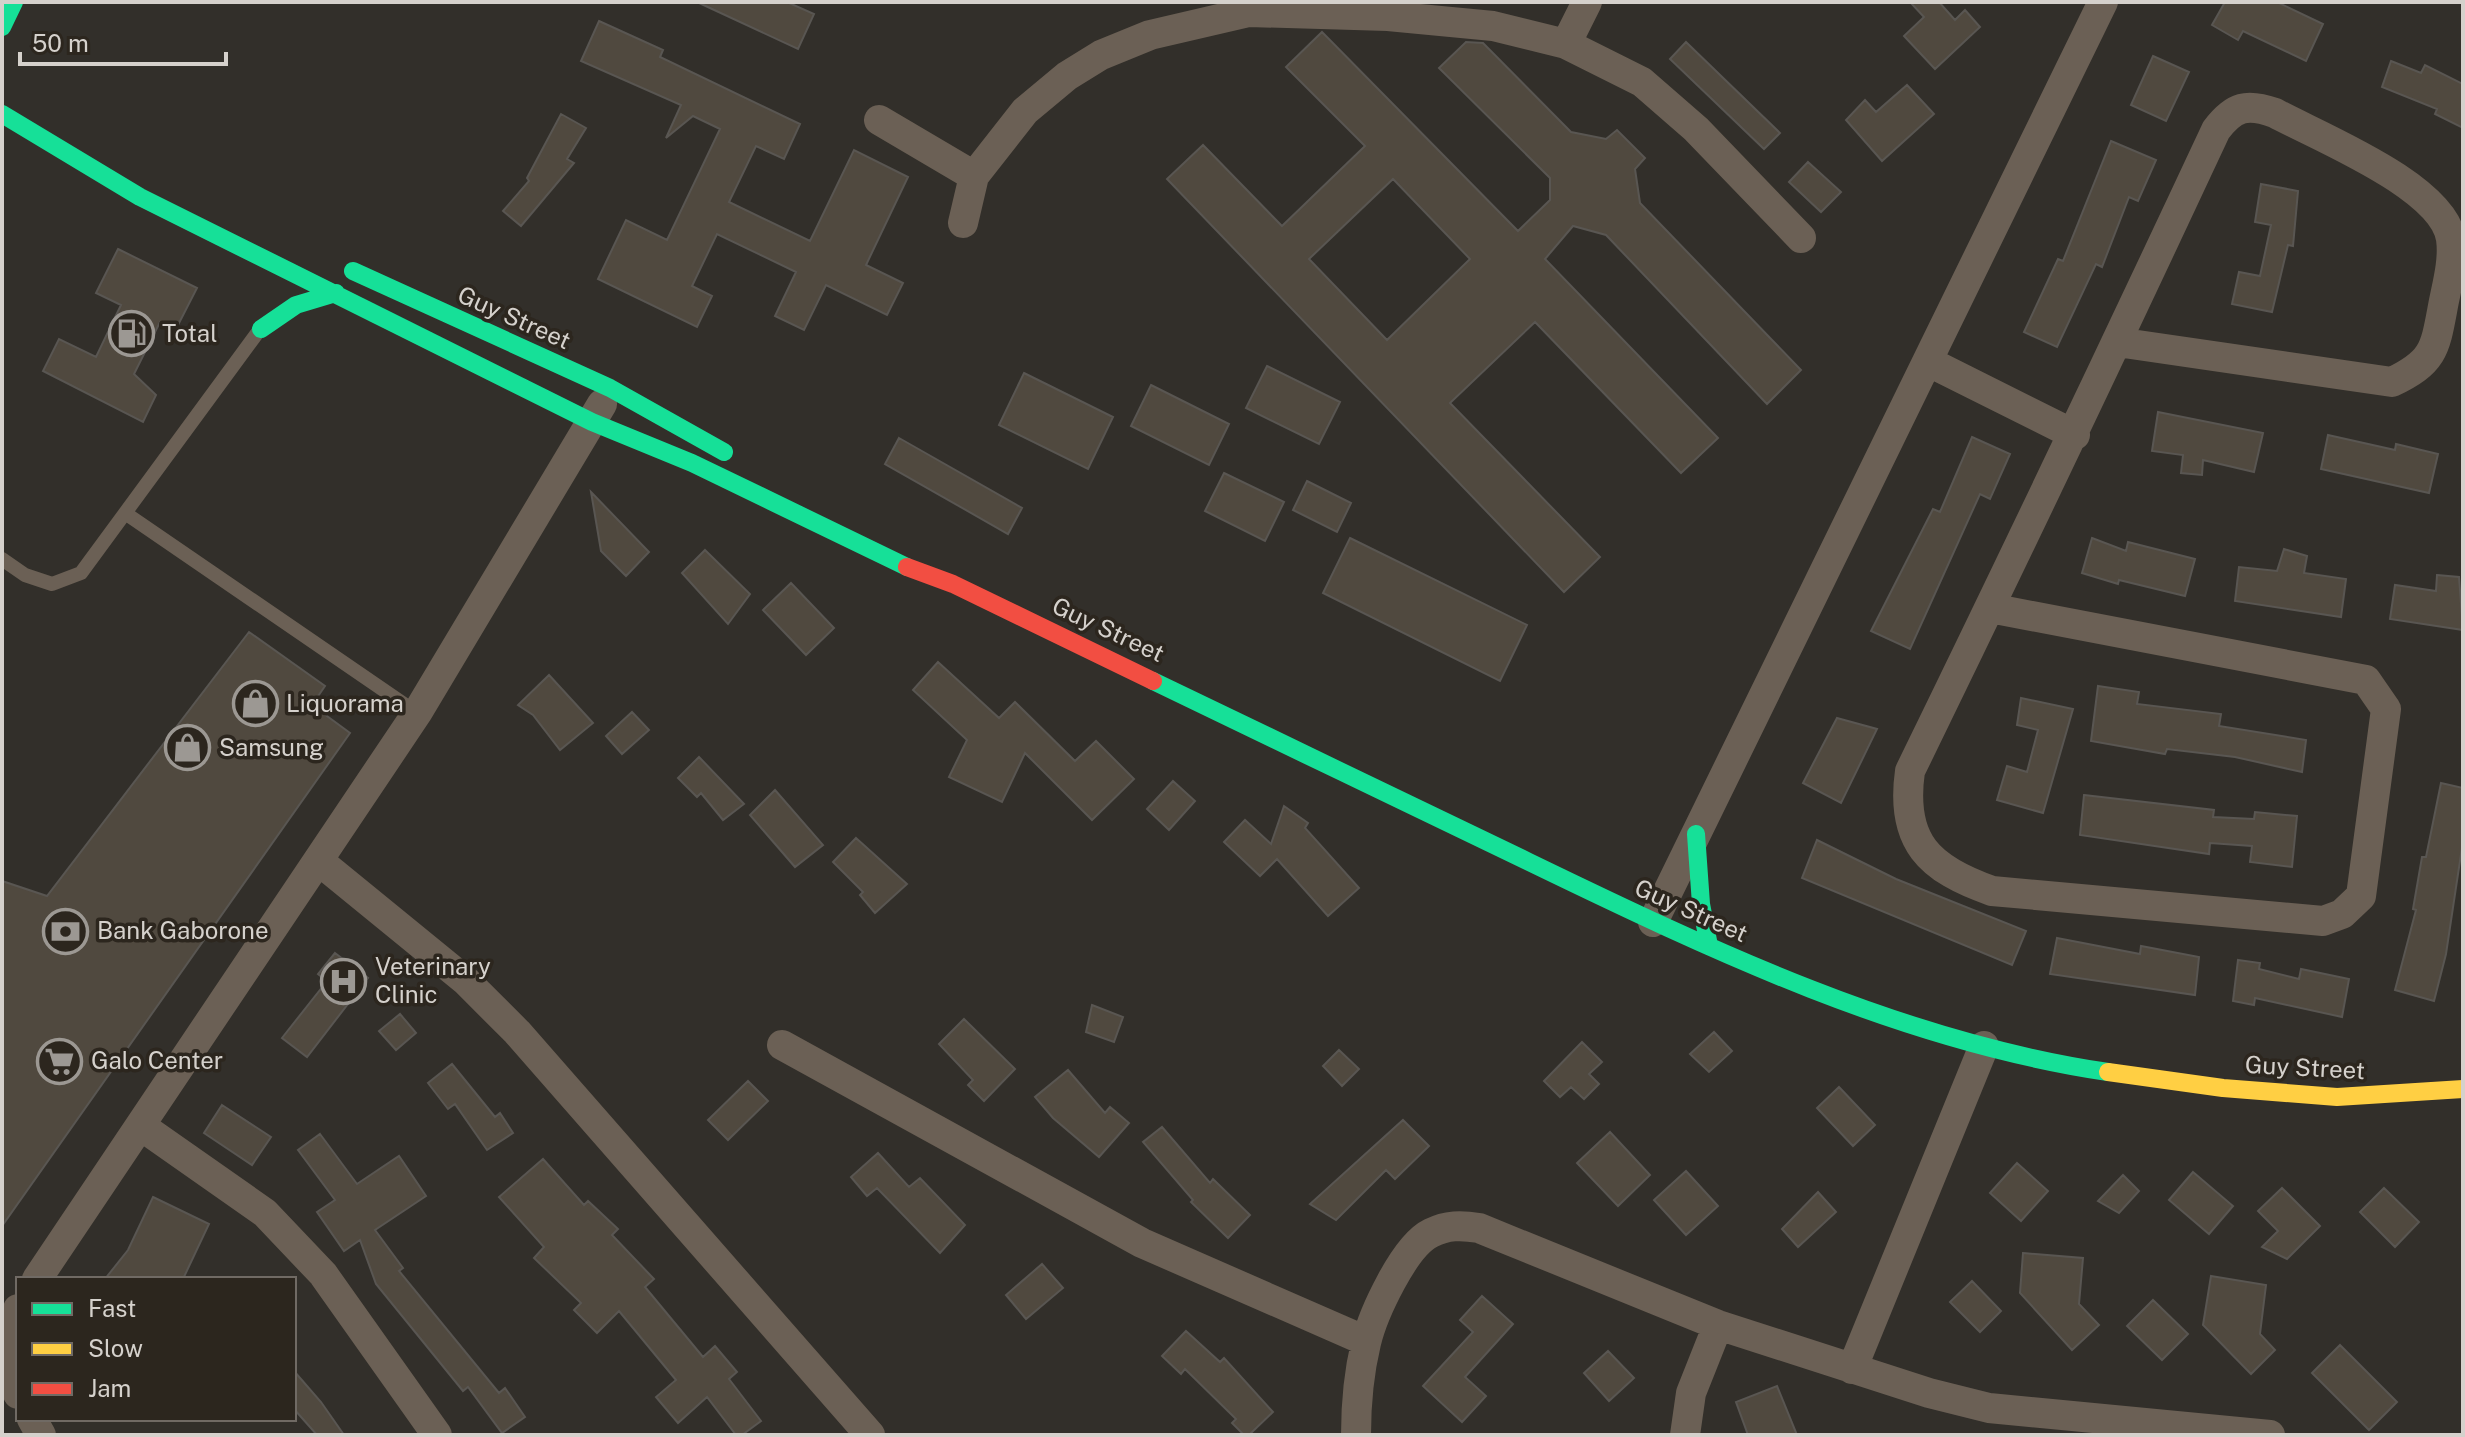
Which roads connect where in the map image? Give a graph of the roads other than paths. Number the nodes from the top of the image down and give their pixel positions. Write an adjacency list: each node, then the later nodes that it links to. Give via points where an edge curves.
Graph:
1 (14, 2): 5 (main road)
2 (1587, 2): 6 (street)
3 (2103, 2): 21 (street)
4 (1240, 7): 6 (street, via 1493,26); 11 (street, via 1150,35 1067,76 1025,111)
5 (2, 27)
6 (1566, 44): 13 (street, via 1642,82 1696,129)
7 (2, 114): 9 (main road, Guy Street)
8 (879, 120): 11 (street)
9 (37, 132): 10 (main road, Guy Street); 14 (main road, Guy Street, via 98,175)
10 (111, 157)
11 (974, 176): 12 (street)
12 (963, 223)
13 (1801, 238)
14 (245, 248): 16 (main road); 17 (main road, Guy Street)
15 (331, 261): 22 (main road, Guy Street)
16 (259, 275)
17 (336, 293): 19 (main road, via 299,302); 23 (main road, Guy Street)
18 (263, 303): 19 (main road)
19 (261, 329): 27 (lane)
20 (2117, 342): 20 (street, via 2216,130 2239,106 2275,113 2409,186 2442,219 2451,237 2435,347 2425,363 2392,382); 24 (street)
21 (1929, 362): 24 (street); 32 (street)
22 (610, 388): 23 (street); 25 (main road, Guy Street)
23 (592, 422): 29 (main road, Guy Street); 31 (street)
24 (2075, 435): 30 (street)
25 (740, 460)
26 (814, 501): 29 (main road, Guy Street, via 925,559)
27 (125, 513): 28 (lane, via 81,573 52,584 25,575); 31 (lane)
28 (2, 559)
29 (953, 584): 34 (main road, Guy Street)
30 (1990, 608): 30 (street, via 1910,771 1910,821 1928,858 1955,878 1992,891 2323,921 2342,914 2361,896 2386,709 2366,680)
31 (417, 713): 33 (street)
32 (1696, 834): 34 (street); 35 (main road)
33 (319, 861): 39 (street); 48 (street, via 466,981 517,1032)
34 (1653, 922): 35 (main road, Guy Street)
35 (1709, 946): 37 (main road, Guy Street, via 1827,996)
36 (782, 1045): 43 (street, via 1142,1243)
37 (1984, 1046): 38 (main road, Guy Street, via 2083,1068 2223,1088 2337,1097); 44 (street)
38 (2463, 1089)
39 (141, 1126): 40 (street); 47 (street, via 274,1223 323,1274)
40 (38, 1277)
41 (16, 1315): 45 (street, via 9,1335)
42 (1718, 1325): 43 (street, via 1479,1228 1455,1225 1429,1233 1411,1251 1394,1276); 44 (street); 50 (street, via 1691,1393)
43 (1366, 1341): 49 (street)
44 (1852, 1369): 46 (street)
45 (10, 1388)
46 (1991, 1421): 51 (street)
47 (437, 1435)
48 (870, 1435)
49 (1356, 1435)
50 (1685, 1435)
51 (2270, 1435)

